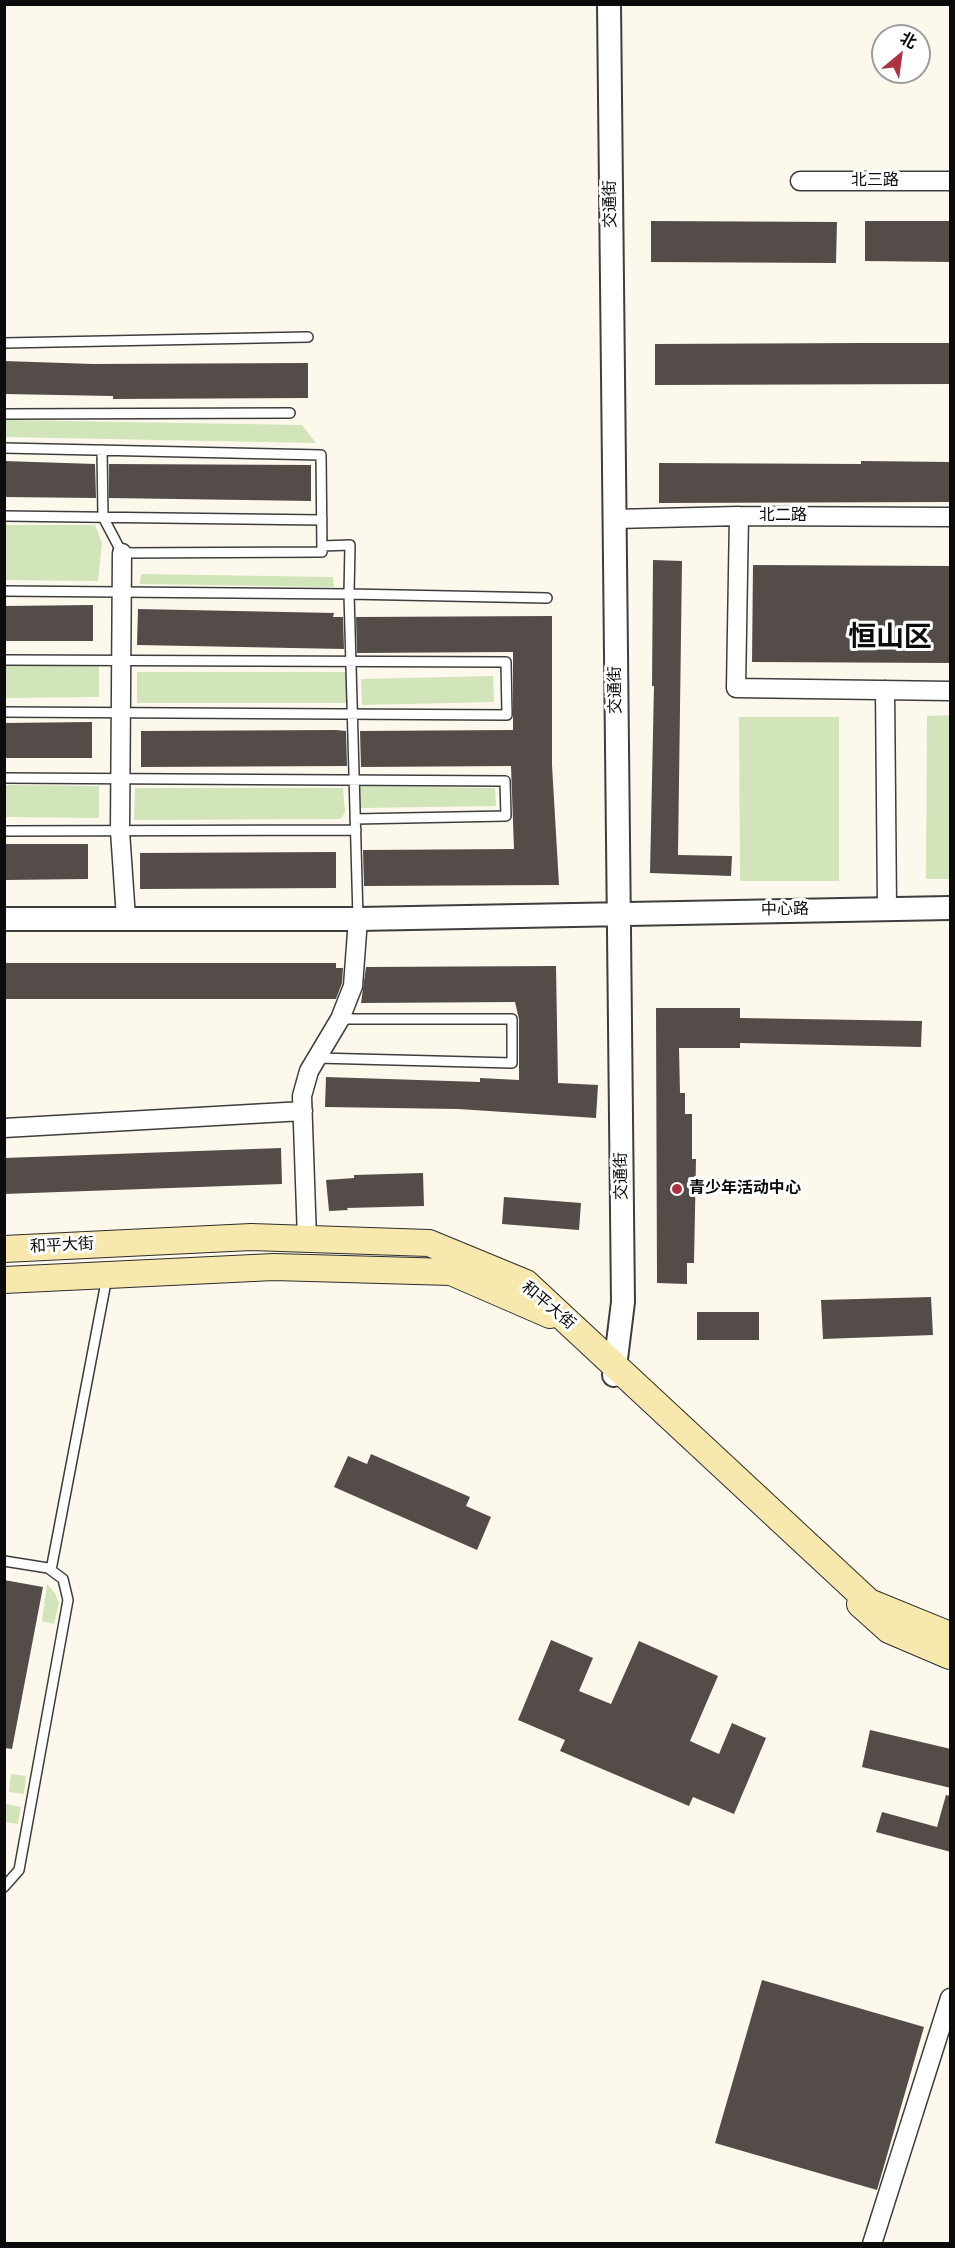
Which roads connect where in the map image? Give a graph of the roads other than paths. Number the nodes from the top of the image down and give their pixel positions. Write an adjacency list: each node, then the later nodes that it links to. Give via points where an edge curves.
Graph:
1 (609, 4): 14 (street, 交通街)
2 (800, 181): 3 (street, 北三路)
3 (951, 182)
4 (308, 337): 5 (lane)
5 (4, 343)
6 (290, 413): 7 (lane)
7 (4, 414)
8 (4, 448): 9 (lane)
9 (102, 450): 13 (lane); 15 (lane, via 321,455)
10 (4, 516): 13 (lane)
11 (739, 516): 12 (street, 北二路); 14 (street, 北二路); 25 (street, via 736,688)
12 (951, 517)
13 (103, 518): 15 (lane); 17 (lane)
14 (615, 519): 39 (street, 交通街)
15 (322, 520): 16 (lane)
16 (322, 546): 17 (lane, via 322,552); 20 (lane, via 350,545)
17 (122, 553): 19 (street)
18 (4, 591): 19 (lane)
19 (121, 592): 20 (lane); 23 (street)
20 (350, 594): 21 (lane); 24 (lane)
21 (547, 598)
22 (4, 660): 23 (lane)
23 (121, 660): 24 (lane); 28 (street)
24 (351, 662): 29 (lane); 29 (lane, via 506,662 507,715)
25 (885, 690): 26 (street); 37 (street)
26 (951, 691)
27 (4, 712): 28 (lane)
28 (121, 712): 29 (lane); 31 (street)
29 (353, 714): 32 (lane)
30 (4, 778): 31 (lane)
31 (120, 779): 32 (lane); 36 (street)
32 (354, 781): 33 (lane); 33 (lane, via 505,781 506,816)
33 (355, 819): 34 (lane)
34 (356, 830): 36 (lane); 42 (lane)
35 (4, 831): 36 (lane)
36 (120, 831): 40 (street)
37 (887, 908): 38 (street, 中心路); 39 (street, 中心路)
38 (951, 908)
39 (619, 912): 42 (street, 中心路); 51 (street, 交通街, via 623,1302)
40 (126, 918): 41 (street, 中心路); 42 (street, 中心路)
41 (4, 919)
42 (358, 919): 43 (street, via 353,986)
43 (340, 1019): 44 (street); 44 (lane, via 512,1019 512,1063)
44 (317, 1058): 45 (street, via 302,1096)
45 (303, 1112): 46 (street); 47 (street)
46 (4, 1128)
47 (307, 1239): 48 (main road, 和平大街, via 251,1237); 51 (main road, 和平大街, via 429,1243 526,1283)
48 (4, 1249)
49 (107, 1275): 50 (main road, 和平大街); 51 (main road, 和平大街, via 274,1267 451,1272 547,1312); 53 (lane)
50 (4, 1280)
51 (615, 1370): 54 (main road, 和平大街, via 869,1602); 55 (main road, 和平大街, via 889,1630)
52 (4, 1561): 53 (lane)
53 (51, 1570): 56 (lane, via 63,1579 68,1600 19,1870)
54 (951, 1635)
55 (951, 1656)
56 (4, 1887)
57 (951, 1998): 58 (street)
58 (872, 2244)

